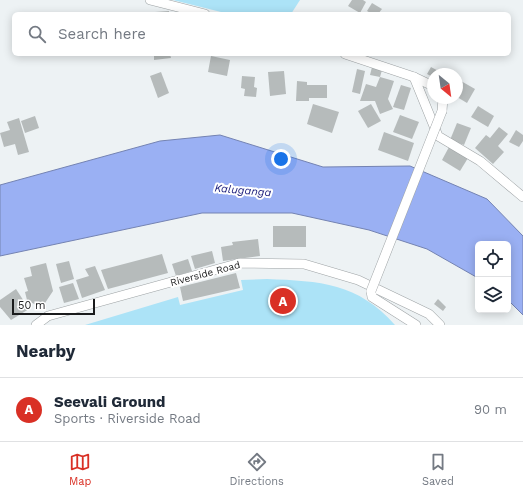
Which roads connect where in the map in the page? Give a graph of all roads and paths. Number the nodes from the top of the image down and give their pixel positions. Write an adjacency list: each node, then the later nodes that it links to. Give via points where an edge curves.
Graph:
1 (150, 0): 2 (street)
2 (197, 12)
3 (351, 56): 4 (street)
4 (414, 76): 5 (street); 7 (street, via 438,136 480,161)
5 (427, 83)
6 (443, 104): 9 (street, bridge, via 372,291 372,297)
7 (523, 197)
8 (36, 325): 10 (street, Riverside Road, via 48,316 240,263 304,264 358,280 429,314)
9 (416, 325)
10 (440, 325)

